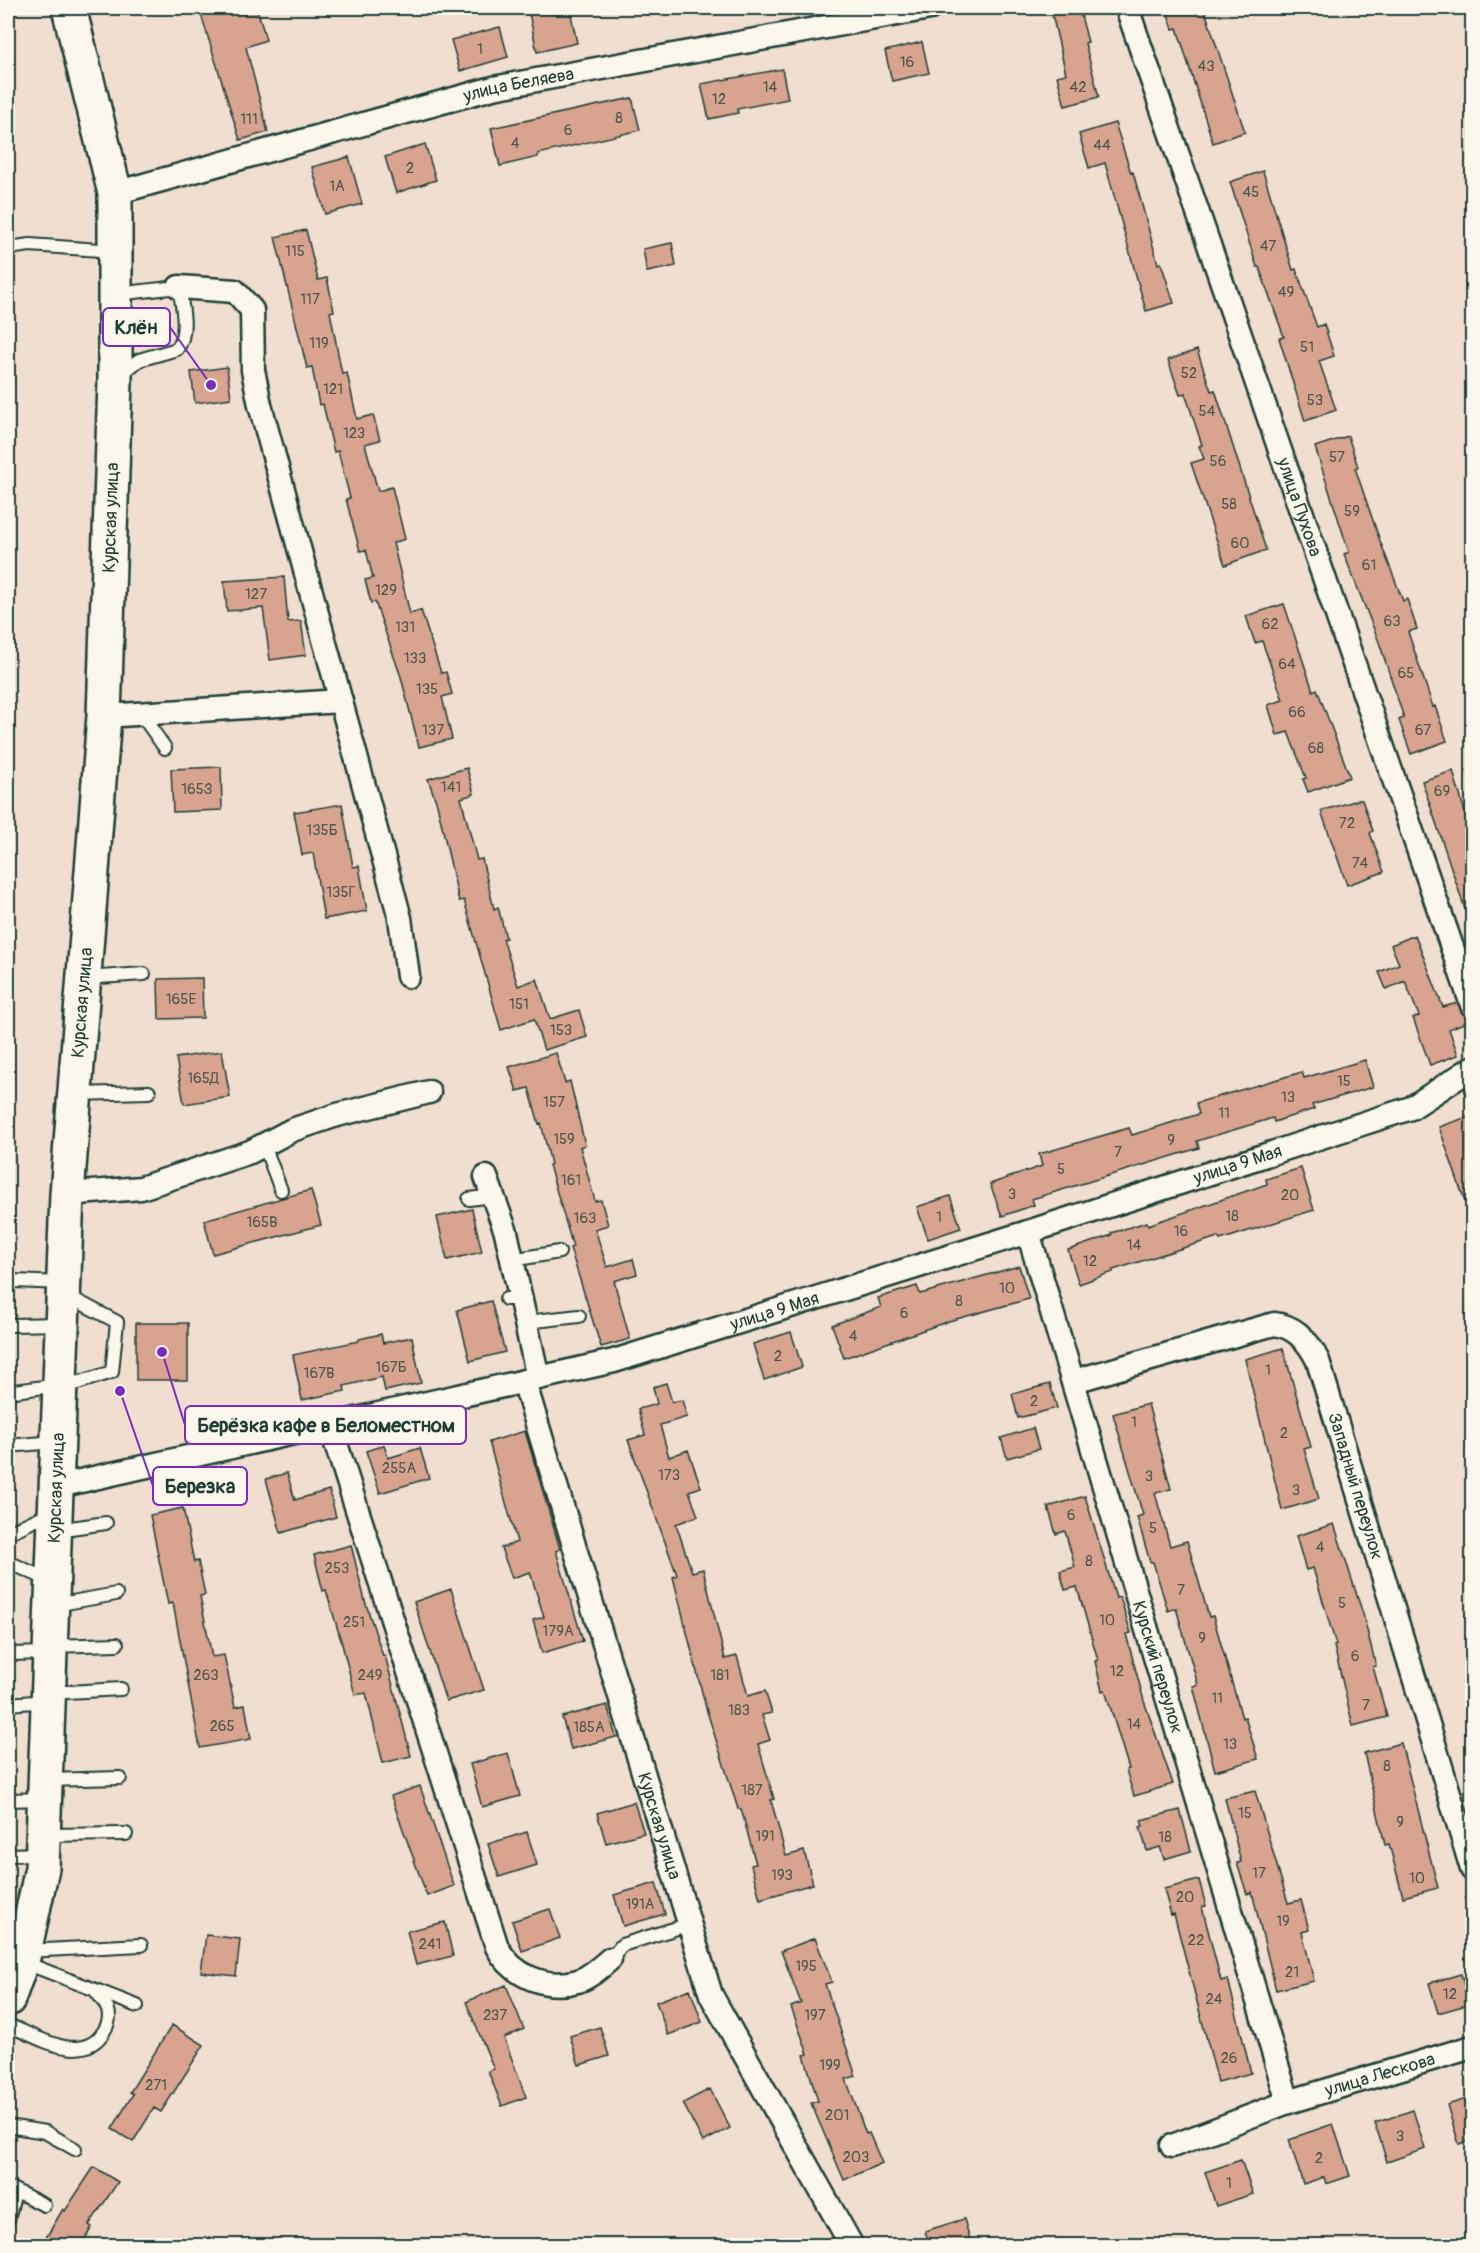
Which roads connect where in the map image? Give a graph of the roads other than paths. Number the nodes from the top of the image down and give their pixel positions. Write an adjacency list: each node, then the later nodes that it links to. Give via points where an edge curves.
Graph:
1 (69, 8): 4 (street, Курская улица)
2 (930, 8): 4 (street, улица Беляева, via 493,88)
3 (1127, 8): 17 (street, улица Пухова)
4 (115, 193): 6 (street, Курская улица)
5 (8, 248): 6 (lane, via 30,245)
6 (115, 251): 8 (street, Курская улица)
7 (179, 287): 8 (lane); 9 (lane, via 183,322 179,347 139,360); 10 (street, via 235,291 252,310 253,370 260,405)
8 (115, 294): 9 (street, Курская улица)
9 (115, 381): 12 (street, Курская улица)
10 (341, 701): 11 (street); 15 (street, via 400,918)
11 (141, 714): 12 (street); 13 (lane)
12 (104, 716): 16 (street, Курская улица)
13 (165, 748)
14 (144, 974): 16 (lane)
15 (408, 976)
16 (84, 978): 21 (street, Курская улица)
17 (1473, 1005)
18 (1473, 1068): 27 (street, улица 9 Мая, via 1411,1108)
19 (149, 1092): 21 (lane)
20 (429, 1092): 22 (street, via 337,1115 292,1130)
21 (75, 1094): 25 (street, Курская улица)
22 (264, 1145): 24 (lane); 25 (street, via 141,1188)
23 (489, 1187): 26 (lane); 29 (street, Курская улица)
24 (282, 1190)
25 (67, 1194): 31 (street, Курская улица)
26 (469, 1199)
27 (1028, 1232): 35 (street, улица 9 Мая, via 615,1361); 36 (street, Курский переулок)
28 (559, 1252): 29 (lane)
29 (512, 1260): 33 (street, Курская улица, via 513,1299)
30 (14, 1281): 31 (lane)
31 (62, 1300): 34 (lane); 37 (street, Курская улица); 37 (lane, via 117,1322 112,1372)
32 (579, 1316): 33 (lane)
33 (526, 1322): 35 (street, Курская улица)
34 (12, 1326)
35 (531, 1380): 39 (street, улица 9 Мая); 61 (street, Курская улица)
36 (1074, 1381): 60 (street, Западный переулок, via 1268,1325 1289,1328 1308,1343 1318,1361); 69 (street, Курский переулок)
37 (59, 1387): 38 (lane); 40 (street, Курская улица)
38 (8, 1392)
39 (330, 1425): 42 (street, улица 9 Мая); 63 (street, via 497,1947 516,1972 551,1982 580,1980)
40 (56, 1442): 41 (lane); 42 (street, Курская улица)
41 (8, 1446)
42 (54, 1510): 43 (lane); 44 (lane); 46 (street, Курская улица)
43 (106, 1522)
44 (8, 1533)
45 (8, 1562): 46 (lane)
46 (51, 1593): 47 (lane); 49 (street, Курская улица)
47 (116, 1594)
48 (117, 1644): 49 (lane)
49 (49, 1649): 50 (lane); 52 (street, Курская улица)
50 (10, 1654)
51 (121, 1689): 52 (lane)
52 (48, 1697): 53 (lane); 55 (street, Курская улица)
53 (8, 1704)
54 (120, 1778): 55 (lane)
55 (45, 1789): 56 (lane); 58 (street, Курская улица)
56 (8, 1800)
57 (126, 1834): 58 (lane)
58 (43, 1845): 59 (lane); 64 (street, Курская улица, via 42,1868)
59 (8, 1855)
60 (1473, 1869)
61 (690, 1924): 63 (lane, via 622,1945); 76 (street, Курская улица, via 711,1995)
62 (141, 1945): 64 (lane)
63 (610, 1959)
64 (15, 1978): 65 (lane)
65 (95, 1990): 66 (lane); 67 (lane, via 108,2006 110,2018 93,2044 77,2049 62,2046)
66 (137, 2006)
67 (8, 2025)
68 (1473, 2047): 69 (street, улица Лескова)
69 (1288, 2102): 71 (street, улица Лескова)
70 (8, 2126): 72 (lane, via 45,2132)
71 (1172, 2146)
72 (75, 2150)
73 (11, 2189): 74 (lane); 75 (lane)
74 (44, 2205)
75 (8, 2220)
76 (852, 2246)

